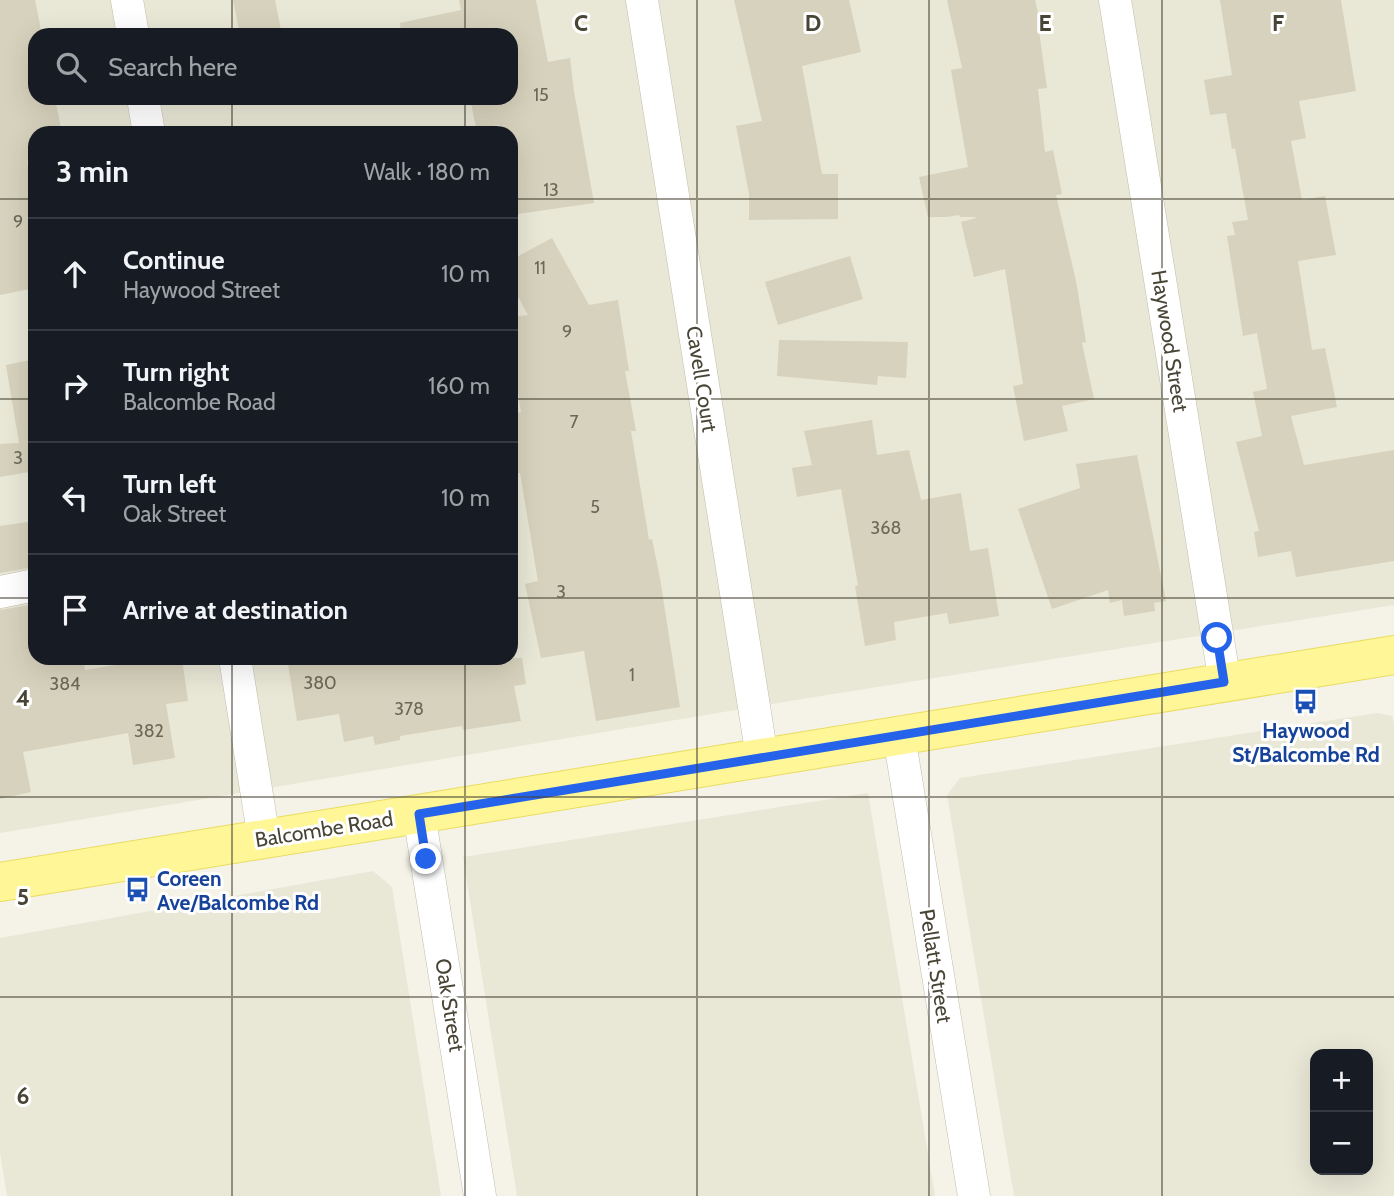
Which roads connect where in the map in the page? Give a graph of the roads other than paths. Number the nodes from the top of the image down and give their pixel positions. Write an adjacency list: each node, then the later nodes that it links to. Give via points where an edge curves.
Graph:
1 (127, 0): 4 (street)
2 (642, 0): 13 (street, Cavell Court)
3 (1115, 0): 11 (street, Haywood Street)
4 (132, 28)
5 (145, 105): 6 (street)
6 (148, 126)
7 (28, 586): 8 (street)
8 (0, 592)
9 (1394, 655): 11 (main road, Balcombe Road)
10 (236, 665): 15 (street)
11 (1224, 682): 12 (main road, Balcombe Road)
12 (899, 736): 13 (main road, Balcombe Road); 18 (street, Pellatt Street)
13 (762, 757): 14 (main road, Balcombe Road)
14 (419, 814): 15 (main road, Balcombe Road); 17 (street, Oak Street)
15 (264, 839): 16 (main road, Balcombe Road)
16 (0, 883)
17 (480, 1196)
18 (974, 1196)

